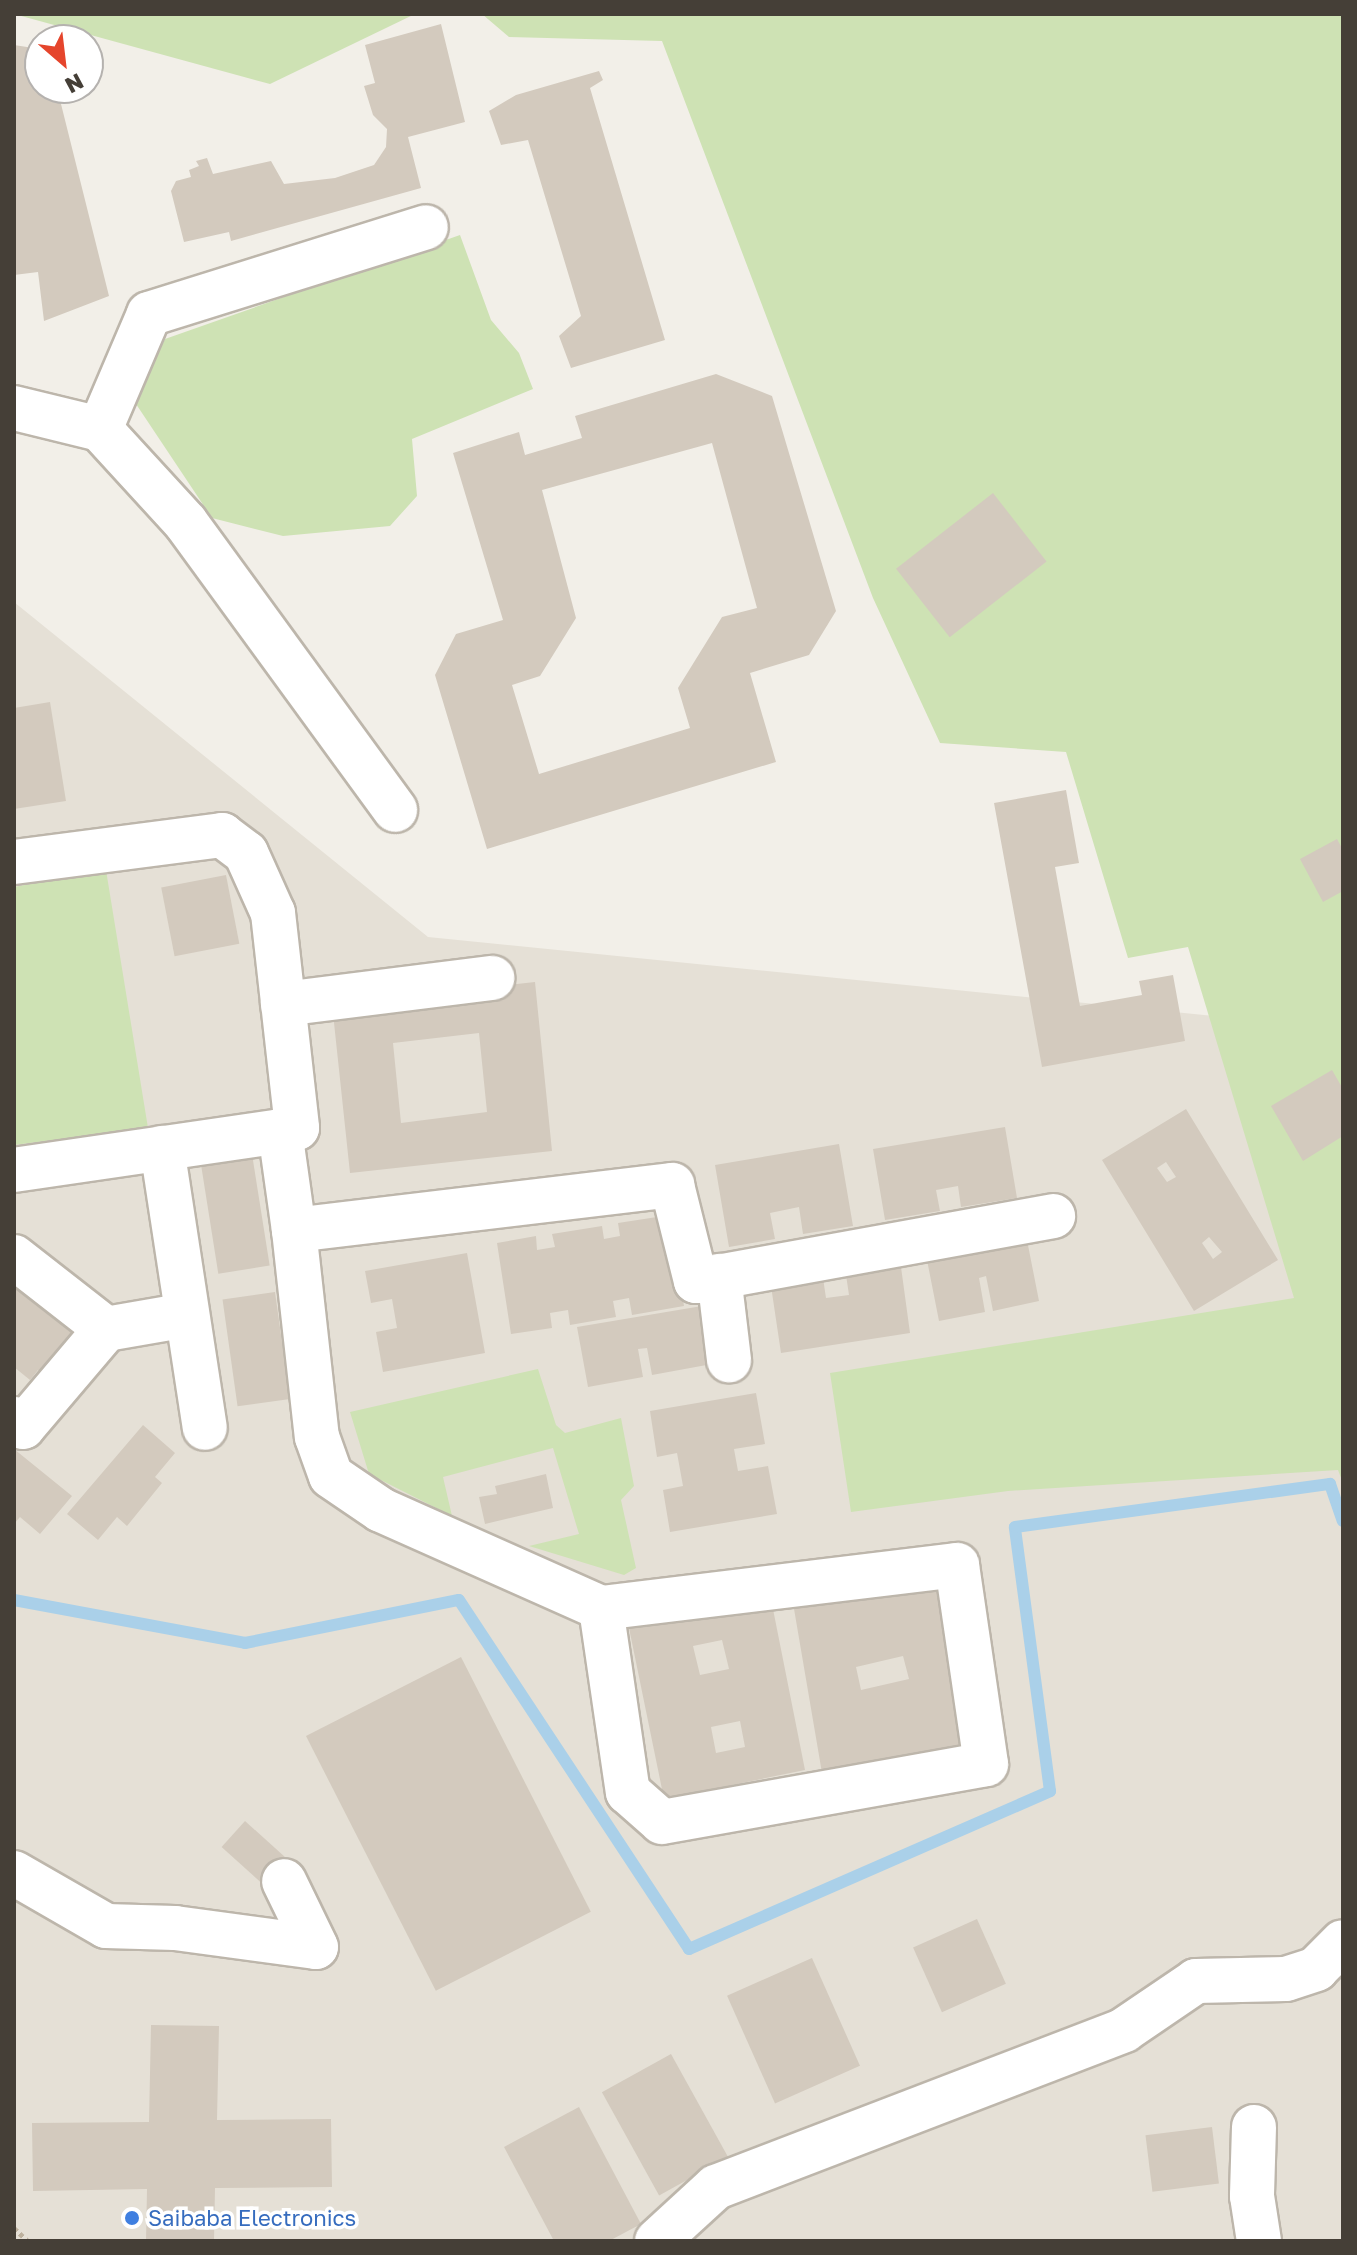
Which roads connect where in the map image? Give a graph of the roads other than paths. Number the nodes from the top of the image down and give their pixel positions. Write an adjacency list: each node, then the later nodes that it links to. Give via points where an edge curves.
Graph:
1 (426, 227): 3 (street, via 149,314)
2 (14, 408): 3 (street)
3 (100, 429): 4 (street, via 186,523)
4 (395, 810)
5 (14, 862): 7 (street, via 222,835 246,853 273,913)
6 (492, 978): 7 (street)
7 (283, 1004): 8 (street, via 297,1128)
8 (280, 1131): 9 (street); 12 (street)
9 (162, 1148): 10 (street); 15 (street)
10 (14, 1170)
11 (1053, 1216): 14 (street)
12 (294, 1230): 14 (street, via 672,1185 696,1281); 20 (street, via 317,1437 331,1476 381,1510)
13 (14, 1257): 16 (street)
14 (719, 1276): 17 (street)
15 (187, 1315): 16 (street); 19 (street)
16 (106, 1329): 18 (street, via 23,1427)
17 (729, 1360)
18 (14, 1419)
19 (205, 1428)
20 (601, 1608): 20 (street, via 628,1792 662,1822 986,1764 957,1565)
21 (14, 1873): 22 (street, via 106,1926 175,1928 316,1947)
22 (284, 1881)
23 (1343, 1942): 25 (street, via 1316,1969 1286,1979 1196,1981 1124,2030 716,2187)
24 (1254, 2127): 26 (street, via 1252,2196)
25 (657, 2241)
26 (1259, 2241)

